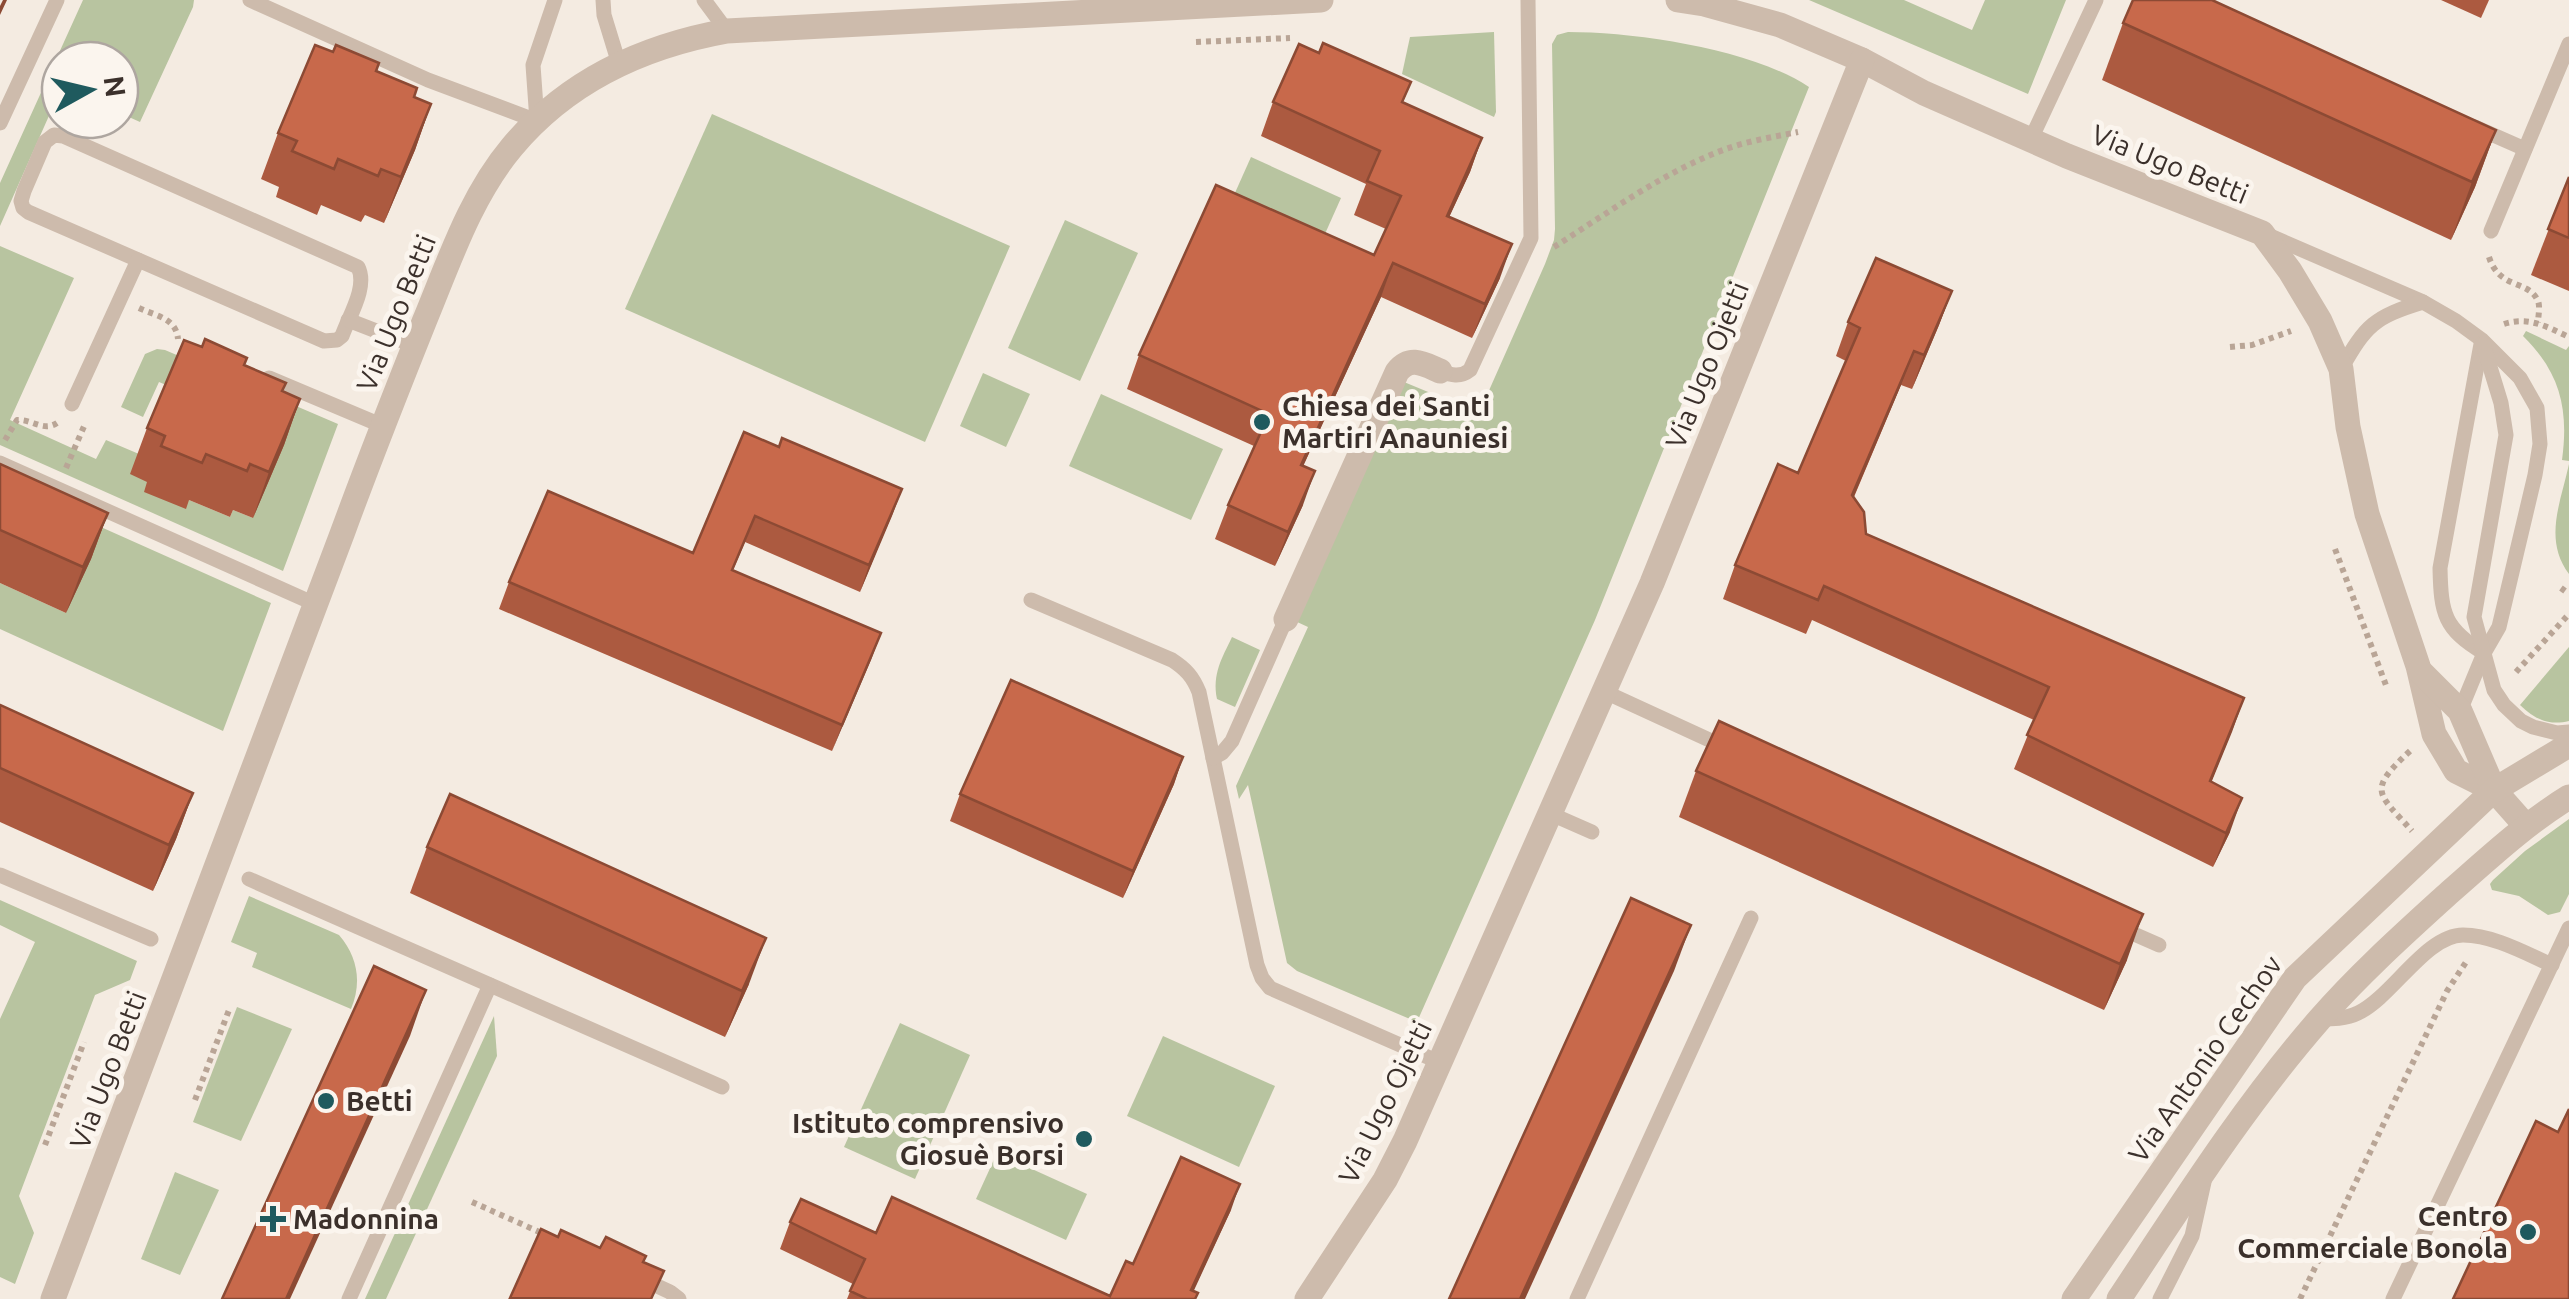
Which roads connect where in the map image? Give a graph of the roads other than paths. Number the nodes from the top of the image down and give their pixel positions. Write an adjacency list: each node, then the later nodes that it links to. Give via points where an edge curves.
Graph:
1 (57, 0): 17 (lane)
2 (250, 0): 16 (lane, via 428,80)
3 (555, 0): 16 (lane, via 533,65)
4 (603, 0): 14 (lane)
5 (704, 0): 11 (lane)
6 (1302, 0): 7 (street, Via Ugo Betti); 11 (street, Via Ugo Betti)
7 (1321, 0)
8 (1528, 0): 29 (lane, via 1530,238 1470,370)
9 (1678, 0): 13 (street, Via Ugo Betti, via 1780,25)
10 (2096, 0): 18 (lane)
11 (727, 31): 14 (street, Via Ugo Betti, via 659,46)
12 (2569, 44): 19 (lane)
13 (1862, 60): 18 (street, Via Ugo Betti); 38 (street, Via Ugo Ojetti)
14 (619, 64): 16 (street, Via Ugo Betti)
15 (2456, 118): 19 (lane)
16 (537, 120): 26 (street, Via Ugo Betti, via 474,206)
17 (0, 122)
18 (2031, 139): 21 (street, Via Ugo Betti)
19 (2525, 150): 20 (lane)
20 (2491, 231)
21 (2262, 233): 23 (lane); 28 (street, Via Ugo Betti, via 2320,321)
22 (138, 260): 24 (lane, via 324,340 342,336); 24 (lane, via 23,208 24,191 51,136 358,268 361,286); 30 (lane)
23 (2423, 302): 25 (lane); 28 (lane, via 2389,313 2361,335)
24 (348, 320): 26 (lane)
25 (2482, 340): 36 (lane, via 2506,435 2474,617); 36 (lane, via 2440,568 2445,614 2458,637); 36 (lane, via 2520,378 2536,408 2540,444 2500,626)
26 (415, 346): 31 (street, Via Ugo Betti)
27 (246, 368): 31 (lane)
28 (2340, 369): 37 (street, Via Ugo Betti, via 2366,514)
29 (1440, 371): 35 (street, via 1407,362 1397,372)
30 (72, 404)
31 (383, 426): 34 (street, Via Ugo Betti)
32 (0, 463): 34 (lane)
33 (1031, 600): 43 (lane, via 1188,671 1199,692)
34 (315, 604): 63 (street, Via Ugo Betti)
35 (1286, 619): 43 (lane, via 1232,741)
36 (2484, 653): 39 (lane); 40 (lane, via 2494,690 2513,713 2533,728)
37 (2419, 670): 39 (street, Via Ugo Betti); 44 (street, Via Ugo Betti, via 2434,734 2447,758 2456,771)
38 (1605, 692): 42 (lane); 46 (street, Via Ugo Ojetti)
39 (2460, 710): 44 (street, Via Ugo Betti)
40 (2569, 732)
41 (2569, 745): 44 (street, Via Antonio Cechov)
42 (1748, 757)
43 (1212, 758): 59 (lane, via 1262,978 1280,994)
44 (2494, 790): 47 (street); 68 (street, Via Antonio Cechov, via 2295,978)
45 (2569, 797): 47 (street)
46 (1550, 814): 48 (lane); 59 (street, Via Ugo Ojetti)
47 (2526, 825): 58 (street)
48 (1592, 832)
49 (0, 875): 54 (lane)
50 (249, 879): 57 (lane)
51 (1751, 918): 67 (lane)
52 (2105, 921): 55 (lane)
53 (2569, 928): 56 (lane)
54 (151, 940)
55 (2159, 945)
56 (2552, 965): 58 (lane, via 2479,937 2454,936 2437,943 2367,1008); 71 (lane)
57 (490, 985): 60 (lane); 64 (lane)
58 (2319, 1020): 61 (street)
59 (1439, 1062): 66 (street, Via Ugo Ojetti, via 1385,1180)
60 (722, 1087)
61 (2208, 1166): 69 (street); 70 (lane, via 2192,1236)
62 (619, 1268): 65 (lane)
63 (53, 1299)
64 (349, 1299)
65 (679, 1299)
66 (1308, 1299)
67 (1577, 1299)
68 (2074, 1299)
69 (2119, 1299)
70 (2160, 1299)
71 (2393, 1299)

